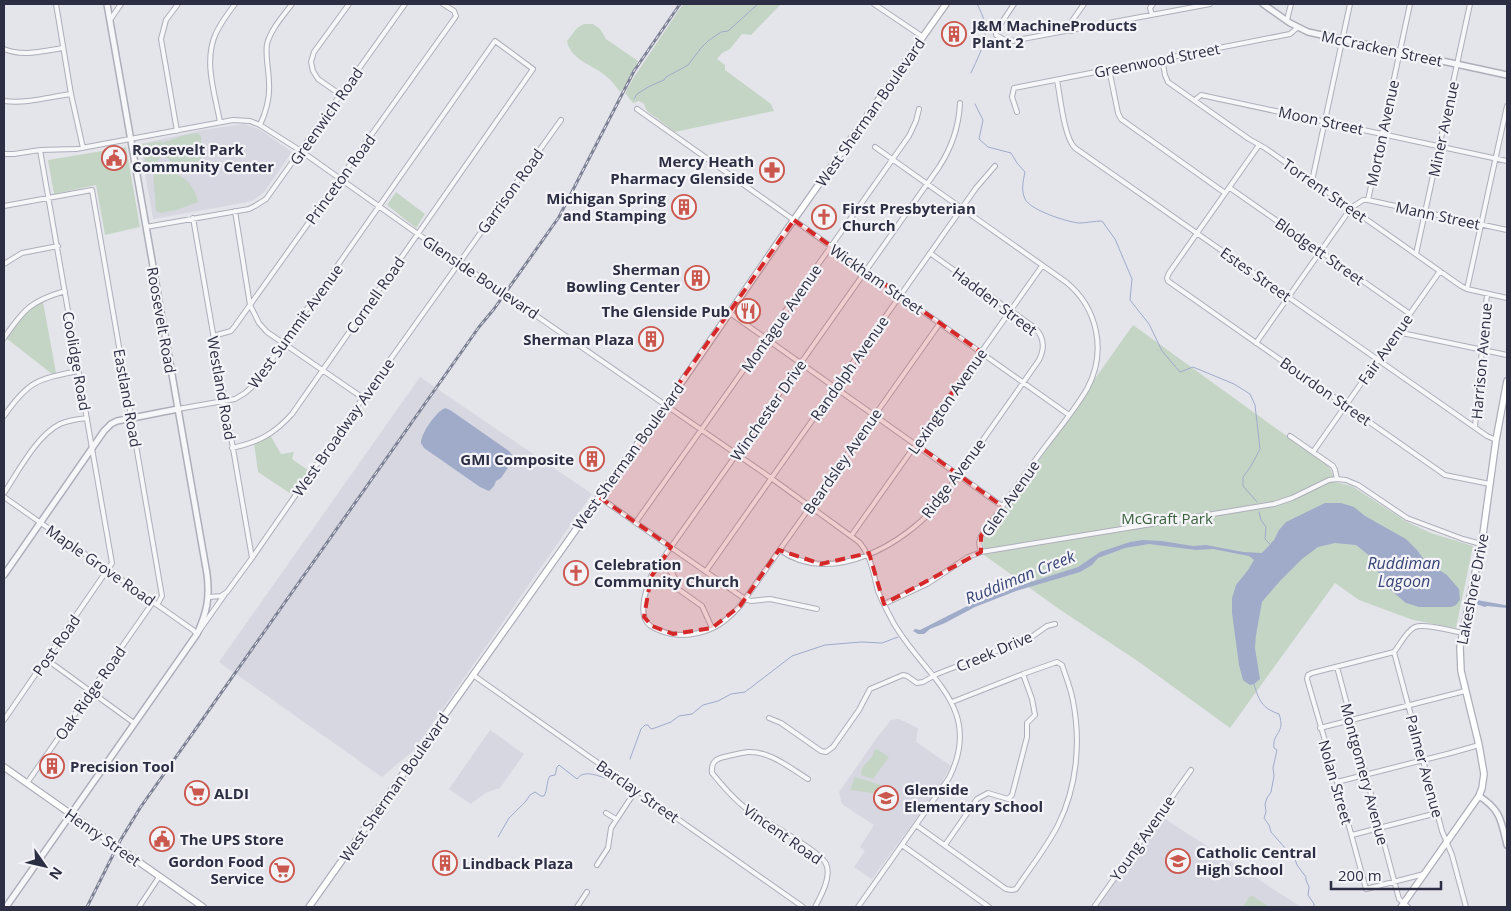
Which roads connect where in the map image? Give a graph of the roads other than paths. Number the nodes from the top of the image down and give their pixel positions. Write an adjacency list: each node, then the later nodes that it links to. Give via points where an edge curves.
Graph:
1 (56, 4): 29 (street)
2 (107, 4): 22 (street, Roosevelt Road)
3 (121, 4): 22 (street)
4 (178, 4): 52 (street, via 166,20 162,39)
5 (235, 4): 50 (street, via 220,26 211,51 210,67)
6 (292, 4): 51 (street, via 268,43 269,92)
7 (349, 4): 38 (street, via 314,52 311,62 312,71 318,79)
8 (405, 4): 38 (street, Greenwich Road)
9 (443, 4): 66 (street, Princeton Road, via 456,16)
10 (946, 4): 26 (main road, West Sherman Boulevard)
11 (1014, 4): 25 (street, via 996,31 996,35 1005,40)
12 (1084, 4): 25 (street, via 1072,21)
13 (1153, 4): 21 (street, via 1150,8)
14 (1210, 4): 21 (street)
15 (1263, 4): 23 (street, McCracken Street)
16 (1291, 4): 23 (street)
17 (1350, 4): 27 (street)
18 (1410, 4): 31 (street, Morton Avenue)
19 (1470, 4): 33 (street, Miner Avenue)
20 (877, 5): 26 (street)
21 (1152, 15): 25 (street)
22 (110, 20): 54 (street, Roosevelt Road)
23 (1287, 20): 24 (street, McCracken Street)
24 (1297, 28): 27 (street, McCracken Street); 32 (street, Greenwood Street, via 1290,34)
25 (1072, 31)
26 (923, 37): 80 (main road, West Sherman Boulevard)
27 (1342, 40): 31 (street, McCracken Street); 49 (street)
28 (495, 41): 74 (street, West Summit Avenue); 84 (street, Cornell Road, via 533,69)
29 (63, 48): 30 (street, via 24,53); 37 (street)
30 (4, 49)
31 (1400, 52): 33 (street, McCracken Street); 53 (street, Morton Avenue)
32 (1162, 59): 34 (street, Greenwood Street); 39 (street, Torrent Street, via 1167,80)
33 (1457, 64): 35 (street, McCracken Street); 56 (street, Miner Avenue)
34 (1109, 69): 36 (street, Greenwood Street); 70 (street, via 1121,119)
35 (1507, 75)
36 (1057, 80): 46 (street, Greenwood Street, via 1014,88 1012,97); 85 (street, Estes Street, via 1071,144)
37 (72, 94): 40 (street, via 16,103); 58 (street)
38 (341, 95): 60 (street, Greenwich Road)
39 (1195, 100): 45 (street, Moon Street, via 1201,95); 55 (street, Torrent Street)
40 (4, 101)
41 (960, 103): 68 (street, Winchester Drive, via 950,147)
42 (1507, 106): 62 (street, Harrison Avenue)
43 (636, 109): 80 (street, Wickham Street)
44 (919, 109): 63 (street, Montague Avenue, via 909,136)
45 (1268, 109): 47 (street); 49 (street, Moon Street)
46 (1017, 112)
47 (1266, 116)
48 (561, 120): 91 (street, Garrison Road)
49 (1325, 121): 53 (street, Moon Street); 67 (street)
50 (220, 122): 51 (street, Glenside Boulevard, via 242,120); 52 (street, Glenside Boulevard)
51 (260, 125): 60 (street, Glenside Boulevard)
52 (177, 131): 54 (street, Glenside Boulevard)
53 (1382, 134): 56 (street, Moon Street); 72 (street, Morton Avenue)
54 (131, 140): 58 (street, Glenside Boulevard); 82 (street, Roosevelt Road)
55 (1259, 145): 67 (street, Torrent Street); 69 (street)
56 (1439, 146): 62 (street, Moon Street); 78 (street, Miner Avenue)
57 (875, 147): 63 (street, Glen Avenue)
58 (84, 148): 59 (street, Glenside Boulevard)
59 (40, 150): 61 (street, Glenside Boulevard); 71 (street, Coolidge Road)
60 (301, 151): 66 (street, Glenside Boulevard); 77 (street, Greenwich Road, via 266,199 255,206)
61 (4, 154)
62 (1496, 158): 64 (street, Moon Street); 81 (street, Harrison Avenue)
63 (892, 160): 68 (street, Glen Avenue); 87 (street, Montague Avenue)
64 (1507, 161)
65 (995, 166): 75 (street, Randolph Avenue)
66 (340, 179): 74 (street, Glenside Boulevard); 102 (street, Princeton Road)
67 (1312, 181): 76 (street, Torrent Street)
68 (927, 184): 75 (street, Glen Avenue); 94 (street, Winchester Drive)
69 (1230, 188): 70 (street); 88 (street, Blodgett Street)
70 (1225, 193): 85 (street)
71 (48, 198): 73 (street); 86 (street, Coolidge Road); 131 (street, Eastland Road, via 92,190)
72 (1368, 200): 76 (street, Morton Avenue); 78 (street, Mann Street)
73 (4, 206)
74 (380, 207): 84 (street, Glenside Boulevard); 112 (street, West Summit Avenue)
75 (961, 208): 89 (street, Randolph Avenue); 93 (street, Glen Avenue)
76 (1351, 208): 88 (street, Morton Avenue); 90 (street, Torrent Street)
77 (235, 211): 79 (street, Greenwich Road); 102 (street)
78 (1425, 212): 81 (street, Mann Street); 90 (street, Miner Avenue)
79 (192, 218): 82 (street, Greenwich Road); 108 (street, Westland Road)
80 (794, 220): 87 (street, Wickham Street); 104 (main road, West Sherman Boulevard)
81 (1482, 224): 83 (street, Mann Street); 96 (street, Harrison Avenue)
82 (146, 227): 127 (street, Roosevelt Road)
83 (1507, 230)
84 (418, 234): 91 (street, Glenside Boulevard); 118 (street, Cornell Road)
85 (1196, 234): 100 (street, Estes Street); 111 (street, Bourdon Street, via 1169,273 1169,281)
86 (58, 246): 92 (street, via 22,253); 97 (street, Coolidge Road)
87 (831, 247): 94 (street, Wickham Street); 110 (street, Montague Avenue)
88 (1320, 252): 100 (street, Morton Avenue); 105 (street, Blodgett Street)
89 (930, 253): 99 (street, Randolph Avenue); 103 (street, Hadden Street)
90 (1416, 254): 95 (street, Torrent Street)
91 (459, 262): 123 (street, West Broadway Avenue); 125 (street, Glenside Boulevard)
92 (4, 264)
93 (1042, 266): 103 (street, Lexington Avenue); 128 (street, Glen Avenue, via 1073,288 1085,303 1094,321 1098,340 1091,380)
94 (866, 271): 99 (street, Wickham Street); 117 (street, Winchester Drive)
95 (1440, 271): 96 (street, Torrent Street); 105 (street, Fair Avenue)
96 (1467, 289): 98 (street, Torrent Street)
97 (65, 291): 109 (street, via 32,304); 119 (street, Coolidge Road)
98 (1487, 294): 101 (street, Torrent Street); 113 (street, Harrison Avenue)
99 (900, 295): 106 (street, Wickham Street); 122 (street, Randolph Avenue)
100 (1288, 297): 111 (street, Morton Avenue); 116 (street, Estes Street)
101 (1507, 298)
102 (250, 305): 108 (street, Princeton Road, via 231,331); 112 (street, via 267,332)
103 (1011, 310): 114 (street, Lexington Avenue); 121 (street, Hadden Street, via 1035,328 1043,340 1042,355)
104 (730, 313): 110 (street); 125 (main road, West Sherman Boulevard)
105 (1410, 314): 107 (street, Fair Avenue)
106 (940, 323): 114 (street, Wickham Street); 129 (street, Beardsley Avenue)
107 (1397, 332): 113 (street); 116 (street, Fair Avenue)
108 (213, 336): 124 (street, Westland Road)
109 (4, 338)
110 (766, 339): 117 (street); 134 (street, Montague Avenue)
111 (1256, 342): 126 (street, Bourdon Street)
112 (284, 343): 118 (street); 124 (street, West Summit Avenue, via 246,393)
113 (1482, 350): 115 (street); 133 (street, Harrison Avenue)
114 (981, 352): 121 (street, Wickham Street); 137 (street, Lexington Avenue)
115 (1507, 355)
116 (1377, 359): 126 (street, Fair Avenue); 133 (street, Estes Street)
117 (801, 363): 122 (street); 141 (street, Winchester Drive)
118 (322, 370): 123 (street); 139 (street, Cornell Road, via 292,414 275,431 254,443)
119 (79, 371): 130 (street, via 48,377 33,384 20,394); 132 (street, Coolidge Road)
120 (1507, 381): 136 (main road, Lakeshore Drive)
121 (1023, 382): 128 (street, Wickham Street); 142 (street, Ridge Avenue)
122 (835, 387): 129 (street); 143 (street, Randolph Avenue)
123 (363, 398): 158 (street, West Broadway Avenue)
124 (225, 400): 127 (street, West Summit Avenue); 139 (street, Westland Road)
125 (666, 405): 134 (street, Glenside Boulevard); 147 (main road, West Sherman Boulevard)
126 (1345, 405): 140 (street, Fair Avenue); 145 (street, Bourdon Street, via 1445,475)
127 (178, 409): 131 (street, West Summit Avenue); 164 (street, Roosevelt Road)
128 (1069, 414): 148 (street, Glen Avenue)
129 (875, 415): 137 (street); 149 (street, Beardsley Avenue)
130 (4, 416)
131 (132, 417): 138 (street, West Summit Avenue, via 111,424); 168 (street, Eastland Road, via 162,596)
132 (87, 418): 138 (street, Coolidge Road); 146 (street, via 60,424 44,435)
133 (1475, 427): 136 (street, Estes Street)
134 (702, 430): 141 (street, Glenside Boulevard); 150 (street, Montague Avenue)
135 (1290, 436): 140 (street)
136 (1496, 440): 145 (main road, Lakeshore Drive)
137 (916, 444): 142 (street); 152 (street, Lexington Avenue)
138 (92, 446): 151 (street, West Summit Avenue); 160 (street, Coolidge Road, via 112,559)
139 (232, 448): 158 (street, Westland Road)
140 (1313, 452): 144 (street, via 1334,468)
141 (736, 454): 143 (street, Glenside Boulevard); 154 (street, Winchester Drive)
142 (959, 474): 148 (street); 157 (street, Ridge Avenue, via 922,521 897,540)
143 (771, 478): 149 (street, Glenside Boulevard); 161 (street, Randolph Avenue)
144 (1337, 479): 153 (street, via 1354,483 1412,520); 156 (street, via 1274,504)
145 (1490, 484): 153 (main road, Lakeshore Drive)
146 (4, 495): 151 (street, Maple Grove Road)
147 (599, 497): 150 (street); 178 (main road, West Sherman Boulevard)
148 (1002, 506): 156 (street, Glen Avenue, via 981,536)
149 (810, 507): 152 (street, Glenside Boulevard); 155 (street, Beardsley Avenue)
150 (636, 522): 154 (street)
151 (40, 523): 160 (street, Maple Grove Road); 162 (street, West Summit Avenue)
152 (852, 536): 157 (street, Glenside Boulevard)
153 (1481, 544): 172 (main road, Lakeshore Drive)
154 (671, 547): 159 (street, Winchester Drive); 161 (street)
155 (780, 550): 157 (street, Ridge Avenue, via 803,561 821,564); 165 (street, Beardsley Avenue)
156 (981, 552): 167 (street, Glen Avenue, via 927,584)
157 (868, 554): 167 (street, Glenside Boulevard)
158 (252, 558): 163 (street, West Broadway Avenue)
159 (660, 563): 171 (street, via 674,574 678,589 702,606); 171 (street, Winchester Drive, via 646,589 646,622 658,630 678,634)
160 (108, 570): 166 (street, Maple Grove Road); 175 (street, Post Road)
161 (706, 571): 165 (street)
162 (4, 575)
163 (227, 592): 164 (street, via 221,596); 173 (street, West Broadway Avenue)
164 (209, 596): 173 (street, Roosevelt Road)
165 (745, 599): 169 (street, via 770,599); 171 (street, Winchester Drive, via 724,622)
166 (153, 602): 168 (street, Maple Grove Road); 181 (street, Oak Ridge Road)
167 (884, 604): 179 (street, Glenside Boulevard, via 902,637)
168 (157, 605): 173 (street, Maple Grove Road)
169 (817, 609)
170 (1055, 624): 179 (street, Creek Drive, via 1030,638)
171 (712, 628)
172 (1462, 633): 174 (street, via 1420,626 1412,629); 180 (main road, Lakeshore Drive, via 1460,660)
173 (197, 634): 187 (street, West Broadway Avenue)
174 (1394, 652): 176 (street); 183 (street, Palmer Avenue)
175 (46, 660): 181 (street); 185 (street, Post Road)
176 (1336, 667): 186 (street, Montgomery Avenue); 188 (street, Nolan Street, via 1308,675)
177 (1023, 674): 182 (street); 208 (street, via 1035,715 1027,723 1027,737 1012,795 1008,799 988,793 977,799); 208 (street, via 1061,663 1073,700 1078,740 1074,773 1058,826 1016,889 1009,890)
178 (473, 675): 197 (street, Barclay Street); 219 (main road, West Sherman Boulevard)
179 (933, 676): 182 (street, Glenside Boulevard); 184 (street, Creek Drive, via 917,683 903,675 870,688 859,710 826,752)
180 (1465, 690): 183 (street); 189 (main road, Lakeshore Drive)
181 (91, 692): 187 (street); 196 (street, Oak Ridge Road)
182 (952, 702): 203 (street, Glenside Boulevard, via 960,731 956,764)
183 (1408, 706): 186 (street); 190 (street, Palmer Avenue)
184 (769, 718)
185 (4, 720)
186 (1351, 720): 188 (street); 193 (street, Montgomery Avenue)
187 (134, 723): 201 (street, West Broadway Avenue)
188 (1320, 728): 195 (street, Nolan Street)
189 (1479, 745): 190 (street); 198 (main road, Lakeshore Drive, via 1484,774)
190 (1423, 760): 193 (street); 200 (street, Palmer Avenue)
191 (4, 767): 196 (main road, Henry Street)
192 (1190, 770): 225 (street, Young Avenue)
193 (1366, 774): 195 (street); 204 (street, Montgomery Avenue)
194 (808, 779): 222 (street, Vincent Road, via 780,761 759,753 720,758 714,761 712,769 720,783 746,809 825,861 828,872)
195 (1337, 782): 205 (street, Nolan Street)
196 (27, 783): 201 (main road, Henry Street)
197 (636, 790): 202 (street); 221 (street, Barclay Street)
198 (1479, 796): 206 (main road); 209 (street, via 1498,812)
199 (606, 813): 202 (street)
200 (1437, 813): 204 (street); 206 (street, Palmer Avenue)
201 (70, 814): 212 (main road, Henry Street); 216 (street, West Broadway Avenue)
202 (616, 820): 210 (street, via 609,833 610,844)
203 (916, 825): 207 (street, Glenside Boulevard); 208 (street)
204 (1380, 828): 205 (street); 213 (street, Montgomery Avenue)
205 (1352, 835): 213 (street, Nolan Street, via 1366,889)
206 (1446, 843): 211 (main road); 226 (street, Palmer Avenue)
207 (902, 845): 223 (street, Glenside Boulevard); 224 (street)
208 (945, 845)
209 (1507, 845)
210 (597, 864)
211 (1424, 874): 213 (street); 215 (main road)
212 (159, 877): 217 (street); 218 (main road, Henry Street)
213 (1394, 881): 215 (street, Montgomery Avenue)
214 (587, 892): 220 (street)
215 (1404, 906)
216 (6, 907)
217 (139, 907)
218 (202, 907)
219 (309, 907)
220 (577, 907)
221 (804, 907)
222 (815, 907)
223 (858, 907)
224 (989, 907)
225 (1094, 907)
226 (1466, 907)

